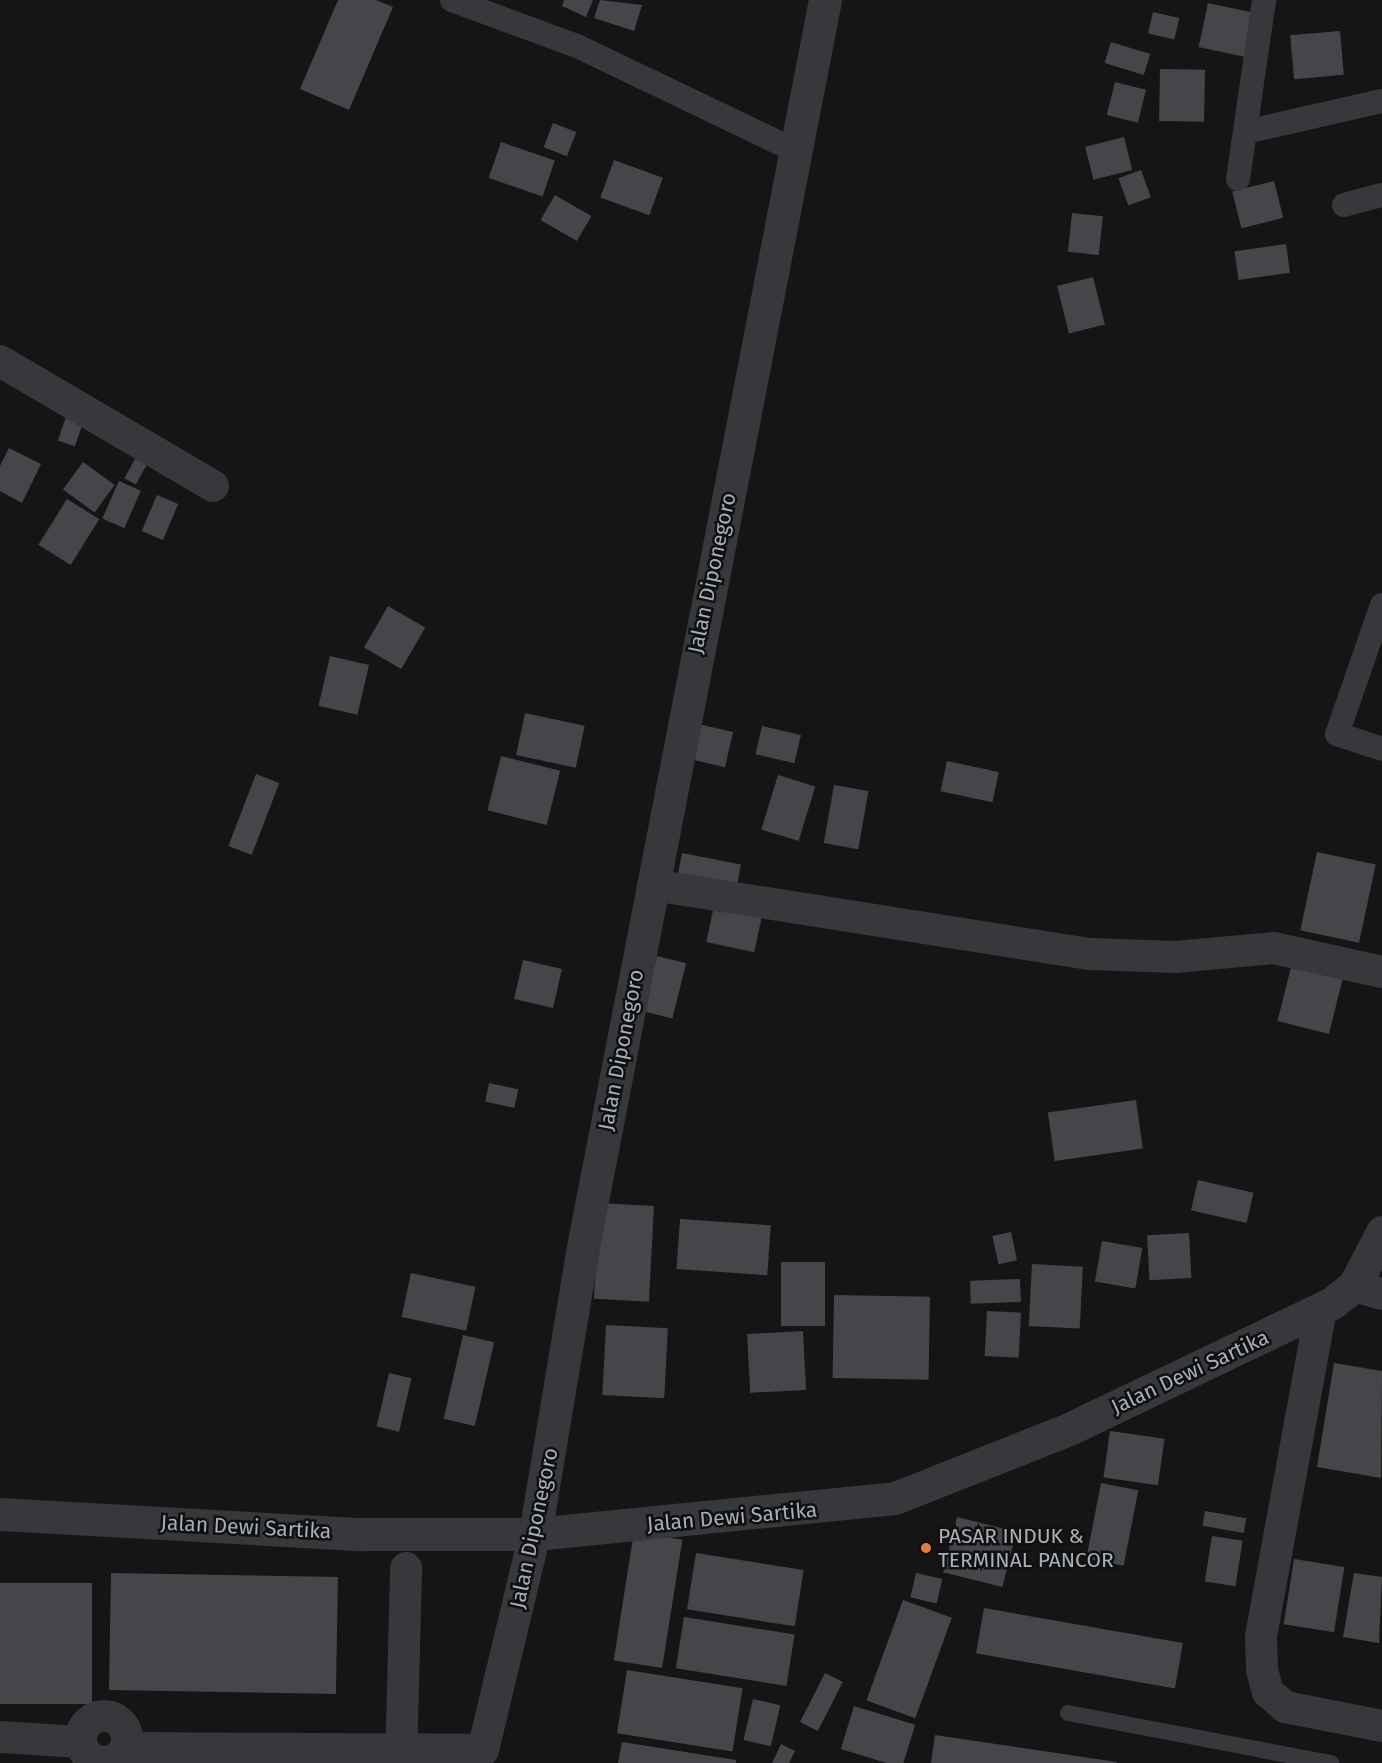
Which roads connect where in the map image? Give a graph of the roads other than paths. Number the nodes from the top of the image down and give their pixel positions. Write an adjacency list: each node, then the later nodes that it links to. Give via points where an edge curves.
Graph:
1 (452, 0): 6 (street, via 578,46)
2 (825, 0): 6 (street, Jalan Diponegoro)
3 (1264, 0): 5 (street)
4 (1382, 101): 5 (street)
5 (1245, 132): 7 (street)
6 (792, 149): 14 (street, Jalan Diponegoro)
7 (1239, 179)
8 (1382, 195): 9 (street)
9 (1344, 205)
10 (0, 361): 11 (street)
11 (213, 486)
12 (1382, 605): 13 (street, via 1337,734)
13 (1382, 749)
14 (653, 885): 15 (street, via 1091,954 1175,957 1273,948); 20 (street, Jalan Diponegoro, via 583,1247)
15 (1382, 972)
16 (1382, 1232): 17 (street, Jalan Dewi Sartika)
17 (1368, 1290): 18 (street, Jalan Dewi Sartika)
18 (1322, 1309): 20 (street, Jalan Dewi Sartika, via 1069,1429 895,1498 815,1510); 23 (street, via 1261,1637 1262,1670 1268,1692 1285,1707)
19 (0, 1514): 20 (street, Jalan Dewi Sartika, via 360,1534)
20 (535, 1534): 26 (street, Jalan Diponegoro)
21 (406, 1568): 25 (street)
22 (1068, 1713): 27 (lane)
23 (1382, 1726)
24 (0, 1737): 25 (street, Jalan Diponegoro, via 81,1742 88,1722 107,1716 124,1727 126,1748)
25 (401, 1755): 26 (street, Jalan Diponegoro)
26 (483, 1756)
27 (1331, 1763)

